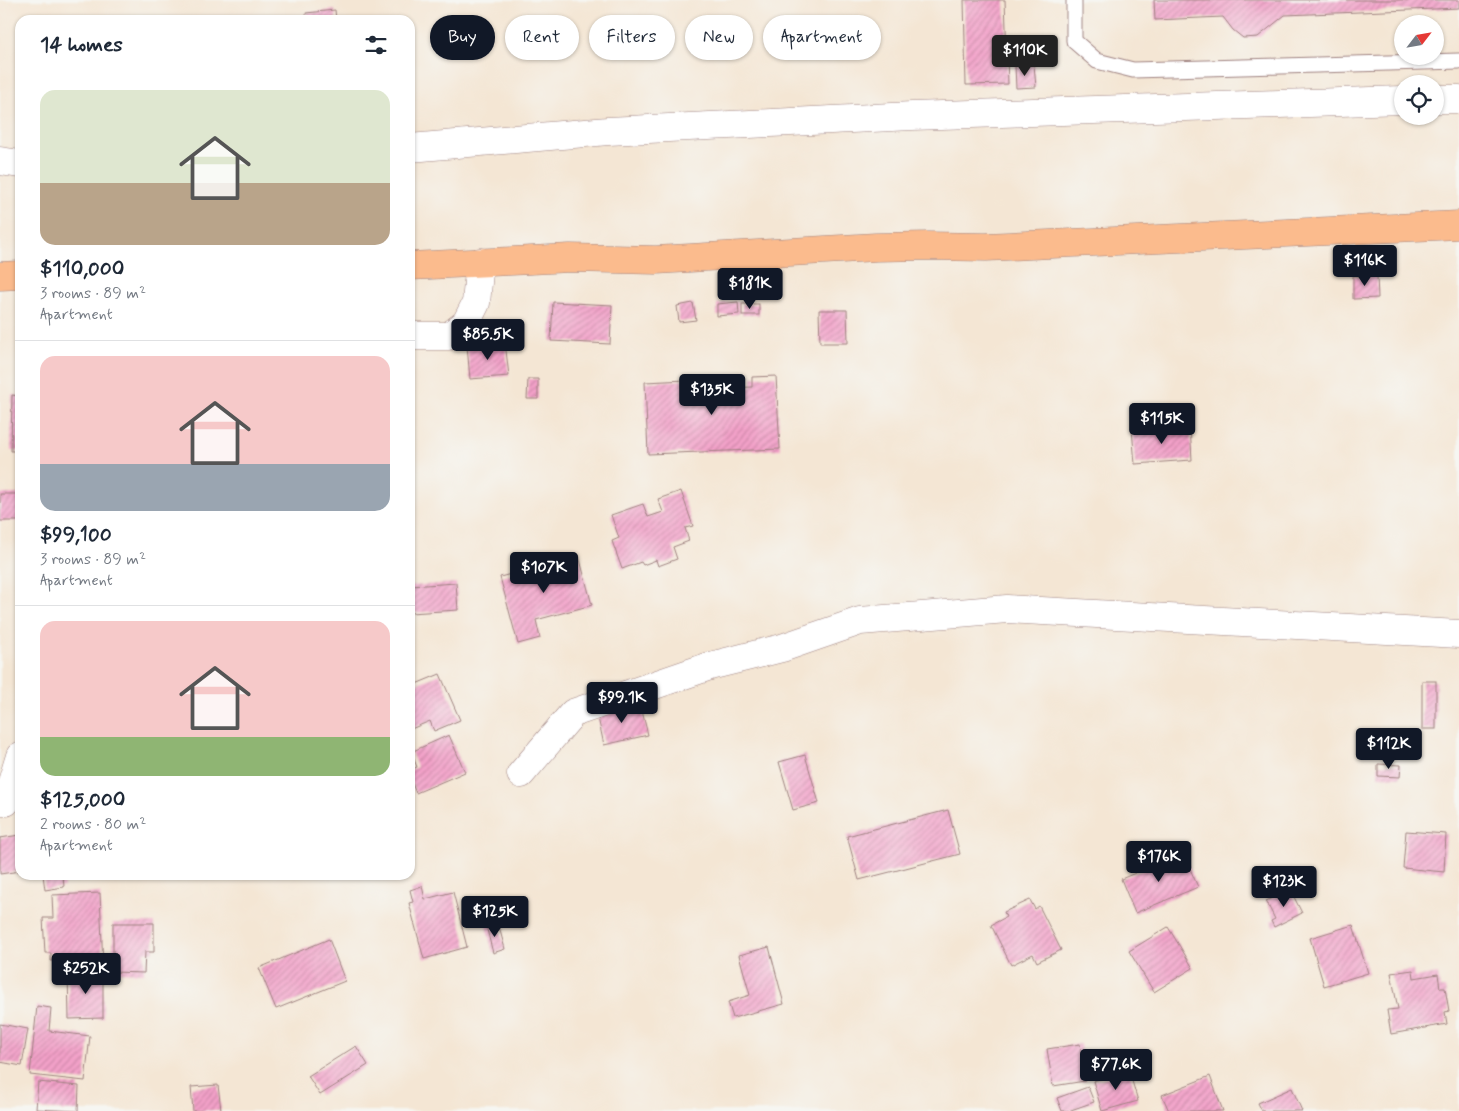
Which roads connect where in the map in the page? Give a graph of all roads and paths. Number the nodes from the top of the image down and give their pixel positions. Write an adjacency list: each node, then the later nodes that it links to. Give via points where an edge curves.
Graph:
1 (1074, 0): 2 (lane, via 1074,41 1097,61 1133,70)
2 (1459, 61)
3 (1459, 98): 4 (street)
4 (1444, 99)
5 (1394, 100): 6 (street, via 608,130)
6 (415, 148)
7 (0, 161): 8 (street)
8 (15, 163)
9 (1459, 225): 10 (main road, via 986,247 876,247 656,260 570,258)
10 (480, 262): 11 (main road); 14 (street, via 476,304 466,323 449,336)
11 (415, 266)
12 (15, 275): 13 (main road)
13 (0, 276)
14 (415, 336)
15 (1459, 634): 17 (street, via 1008,609 860,621 782,648 710,666 573,713)
16 (15, 772): 18 (street, via 6,802)
17 (522, 774)
18 (0, 802)

